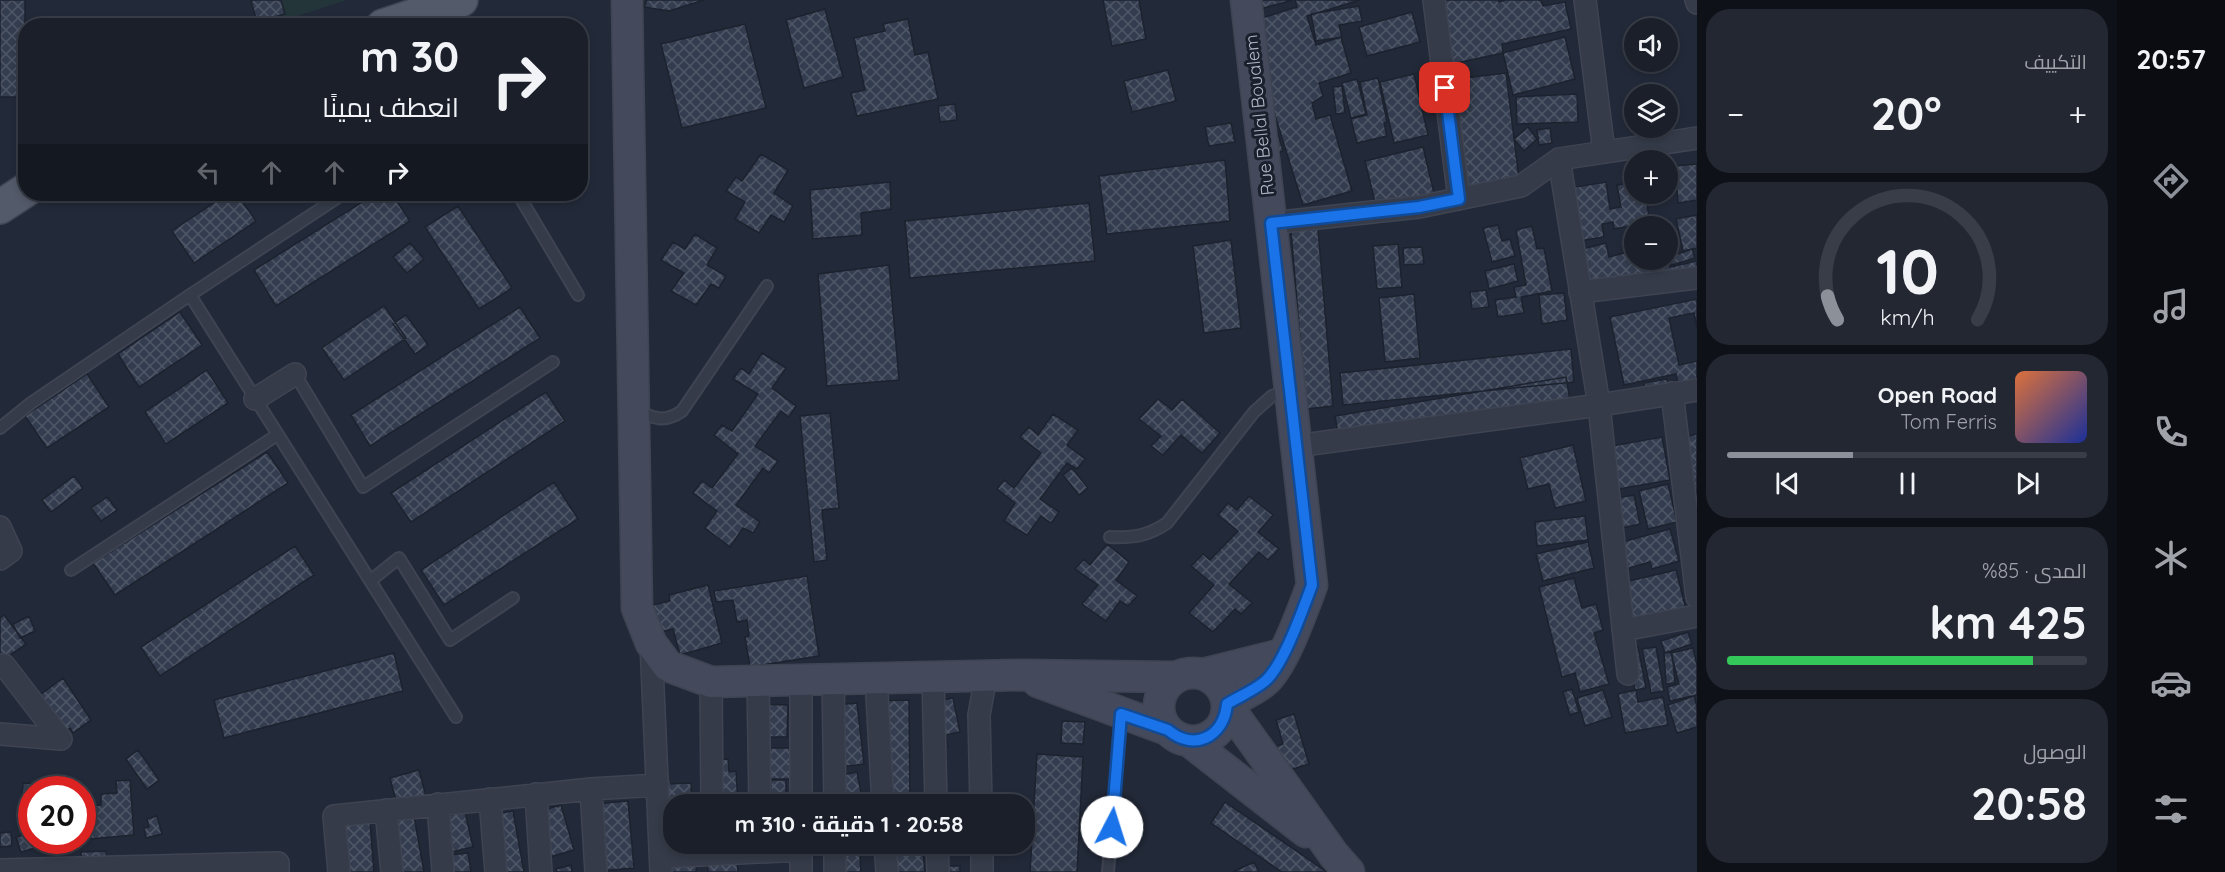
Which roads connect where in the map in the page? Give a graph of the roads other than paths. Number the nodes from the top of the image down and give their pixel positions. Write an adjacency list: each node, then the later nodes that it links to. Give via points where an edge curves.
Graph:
1 (461, 0): 6 (main road)
2 (627, 0): 28 (main road)
3 (1246, 0): 15 (main road, Rue Bellal Boualem)
4 (1434, 0): 11 (street)
5 (1585, 0): 8 (street)
6 (414, 18)
7 (1697, 138): 8 (street)
8 (1604, 152): 9 (street)
9 (1559, 159): 11 (street, via 1521,186); 18 (street)
10 (18, 195): 14 (main road)
11 (1459, 199): 15 (street)
12 (332, 201): 19 (lane)
13 (522, 201): 20 (lane)
14 (0, 207)
15 (1271, 223): 23 (main road, Rue Bellal Boualem)
16 (1697, 278): 18 (street)
17 (766, 286): 28 (lane, via 682,411 673,417 652,418)
18 (1581, 292): 27 (street)
19 (190, 295): 26 (lane); 29 (lane)
20 (579, 295)
21 (553, 362): 22 (lane, via 363,487)
22 (295, 374): 26 (street)
23 (1290, 389): 31 (main road, Rue Bellal Boualem); 33 (lane, via 1272,396 1254,412 1167,523 1141,536)
24 (1697, 390): 25 (street)
25 (1672, 393): 27 (street); 37 (street)
26 (255, 399): 30 (lane)
27 (1599, 405): 31 (street); 40 (street)
28 (633, 407): 41 (main road, via 637,608)
29 (0, 428)
30 (277, 435): 35 (lane); 36 (lane)
31 (1296, 446): 42 (main road, Rue Bellal Boualem, via 1312,585)
32 (0, 527): 34 (street, via 11,551)
33 (1110, 537)
34 (0, 559)
35 (71, 570)
36 (370, 581): 38 (lane, via 399,558 450,640); 56 (lane)
37 (1697, 597)
38 (513, 598)
39 (1697, 616): 40 (street)
40 (1623, 630): 44 (street)
41 (651, 643): 53 (main road, via 668,666); 59 (street)
42 (1283, 654): 47 (main road); 54 (main road, Rue Bellal Boualem, via 1265,681)
43 (0, 667): 57 (street, via 4,665 61,739)
44 (1628, 674)
45 (1022, 675): 46 (main road); 47 (main road); 55 (main road)
46 (986, 676): 48 (main road); 68 (street, via 979,715)
47 (1189, 676): 54 (main road, via 1212,679 1220,686); 58 (main road, via 1162,692 1159,702 1159,712)
48 (933, 677): 49 (main road); 67 (street)
49 (876, 678): 50 (main road); 66 (street)
50 (833, 679): 51 (main road); 65 (street)
51 (801, 680): 52 (main road); 64 (street)
52 (758, 681): 53 (main road); 63 (street)
53 (711, 682): 62 (street)
54 (1227, 705): 58 (main road, via 1220,727 1212,735 1201,740); 79 (main road)
55 (1121, 714): 58 (main road); 95 (lane)
56 (456, 717)
57 (0, 734)
58 (1179, 735): 79 (main road)
59 (658, 785): 60 (street); 80 (street)
60 (591, 789): 61 (street); 89 (street)
61 (536, 794): 69 (street); 88 (street)
62 (712, 794)
63 (760, 794)
64 (801, 794)
65 (835, 794)
66 (882, 794)
67 (936, 794)
68 (981, 794)
69 (489, 799): 70 (street); 87 (street)
70 (438, 804): 71 (street); 86 (street)
71 (386, 810): 84 (street, via 334,816); 85 (street)
72 (801, 854): 90 (street)
73 (835, 854): 91 (street)
74 (886, 854): 92 (street)
75 (937, 854): 93 (street)
76 (982, 854): 94 (street)
77 (712, 856): 78 (street); 80 (street)
78 (761, 856)
79 (1342, 863)
80 (661, 864)
81 (0, 870): 82 (street)
82 (100, 870): 83 (street, via 278,863)
83 (278, 872)
84 (339, 872)
85 (392, 872)
86 (443, 872)
87 (496, 872)
88 (541, 872)
89 (596, 872)
90 (801, 872)
91 (835, 872)
92 (887, 872)
93 (938, 872)
94 (982, 872)
95 (1108, 872)

